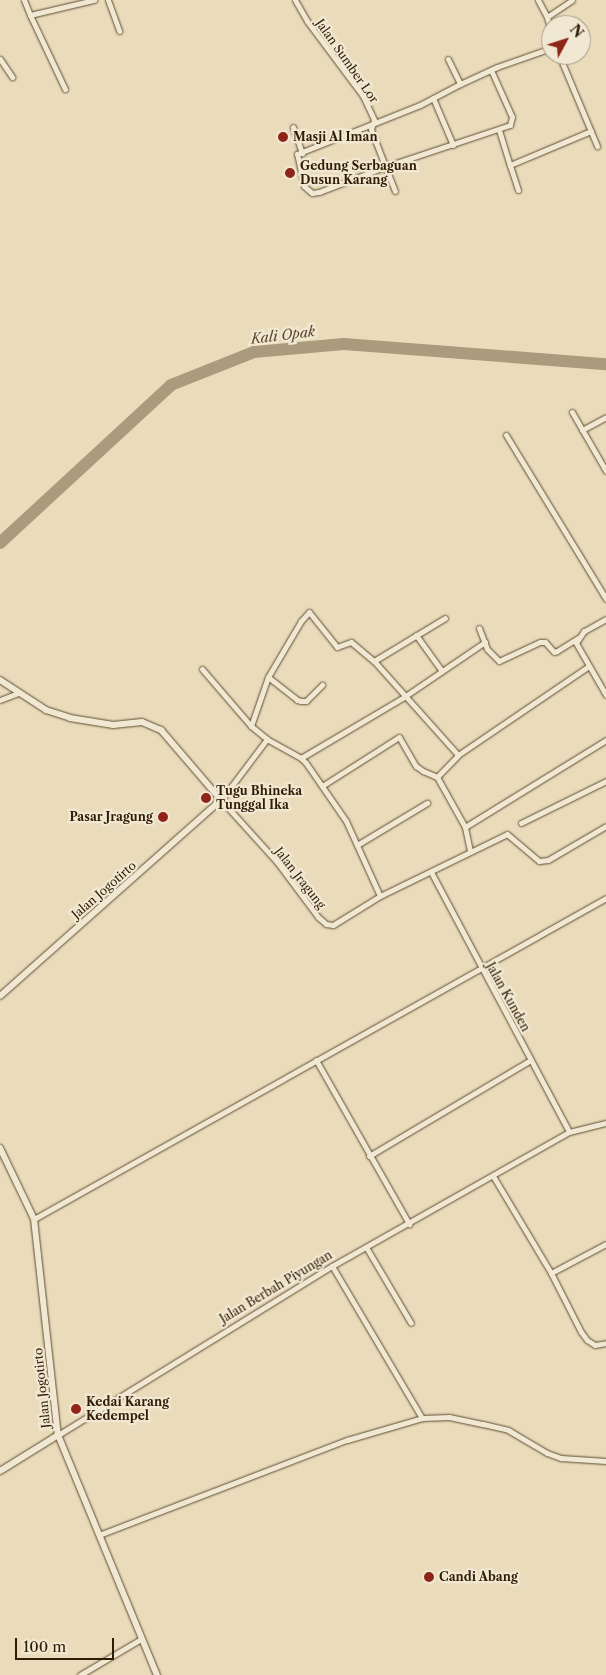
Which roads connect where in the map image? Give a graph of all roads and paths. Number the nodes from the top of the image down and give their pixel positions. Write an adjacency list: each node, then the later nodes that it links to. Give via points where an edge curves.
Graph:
1 (24, 0): 7 (street)
2 (94, 0): 7 (street)
3 (108, 0): 10 (street)
4 (295, 0): 20 (street, Jalan Sumber Lor, via 363,96 374,120)
5 (538, 0): 8 (street)
6 (572, 0): 9 (street)
7 (30, 15): 18 (street)
8 (546, 15)
9 (550, 15)
10 (119, 31)
11 (541, 52): 15 (street)
12 (0, 59): 16 (street)
13 (448, 59): 17 (street)
14 (563, 65): 23 (street)
15 (491, 70): 17 (street); 22 (street, via 512,117 510,125)
16 (12, 77)
17 (460, 84): 19 (street)
18 (64, 89)
19 (433, 98): 20 (street); 24 (street)
20 (372, 125): 26 (street); 28 (street, Jalan Sumber Lor)
21 (293, 127): 26 (street)
22 (500, 130): 24 (street); 27 (street)
23 (591, 131): 25 (street); 27 (street)
24 (453, 145): 28 (street)
25 (597, 146)
26 (302, 153): 28 (street, via 296,157 304,186 312,193)
27 (510, 165): 29 (street)
28 (387, 166): 30 (street, Jalan Sumber Lor)
29 (518, 190)
30 (395, 191)
31 (572, 412): 33 (street)
32 (606, 417): 33 (street)
33 (582, 430): 35 (street)
34 (506, 436): 37 (street)
35 (604, 462): 36 (street)
36 (606, 470)
37 (606, 599)
38 (445, 618): 41 (street)
39 (606, 618): 42 (street)
40 (479, 628): 43 (street)
41 (416, 635): 44 (street); 47 (street)
42 (578, 638): 43 (street, via 558,651 554,652 545,642 540,642 499,661); 45 (street, via 576,643)
43 (484, 642): 47 (street)
44 (374, 660): 48 (street, via 350,642 337,647 310,612 301,621); 53 (street)
45 (589, 666): 52 (street); 58 (street)
46 (202, 669): 55 (street)
47 (442, 671): 53 (street)
48 (268, 676): 50 (street, via 301,702); 55 (street)
49 (0, 680): 51 (street)
50 (322, 685)
51 (18, 693): 54 (street); 63 (street, via 46,710 70,718 113,725 142,722 161,730)
52 (606, 695)
53 (404, 697): 58 (street); 59 (street)
54 (0, 700)
55 (251, 726): 56 (street)
56 (267, 739): 59 (street); 63 (street)
57 (606, 740): 67 (street)
58 (458, 755): 60 (street)
59 (301, 758): 62 (street)
60 (437, 777): 62 (street, via 416,766 399,737); 67 (street)
61 (606, 781): 65 (street)
62 (322, 786): 68 (street, via 346,821)
63 (221, 800): 71 (street, Jalan Jragung, via 277,862 326,924 334,925); 74 (street, Jalan Jogotirto)
64 (427, 803): 68 (street)
65 (521, 822)
66 (606, 826): 69 (street, Jalan Jragung, via 548,860 539,861 507,834)
67 (465, 827): 69 (street)
68 (357, 845): 71 (street)
69 (470, 851): 70 (street, Jalan Jragung)
70 (431, 872): 71 (street, Jalan Jragung); 73 (street, Jalan Kunden)
71 (380, 896)
72 (606, 898): 73 (street)
73 (480, 968): 75 (street); 76 (street, Jalan Kunden)
74 (0, 996)
75 (316, 1060): 80 (street); 82 (street)
76 (530, 1060): 78 (street, Jalan Kunden); 80 (street)
77 (606, 1123): 78 (street, Jalan Berbah Piyungan)
78 (570, 1132): 81 (street, Jalan Berbah Piyungan)
79 (0, 1148): 82 (street, Jalan Jogotirto)
80 (369, 1156): 83 (street)
81 (493, 1176): 83 (street, Jalan Berbah Piyungan); 87 (street)
82 (34, 1219): 91 (street, Jalan Jogotirto)
83 (409, 1224): 85 (street, Jalan Berbah Piyungan)
84 (606, 1244): 87 (street)
85 (366, 1247): 86 (street, Jalan Berbah Piyungan); 88 (street)
86 (332, 1266): 90 (street); 91 (street, Jalan Berbah Piyungan)
87 (551, 1273): 89 (street, via 587,1340 596,1345)
88 (411, 1323)
89 (606, 1343)
90 (422, 1418): 92 (street, via 449,1418 483,1424 508,1430 561,1458); 94 (street, via 347,1440)
91 (58, 1435): 93 (street, Jalan Berbah Piyungan); 94 (street, Jalan Jogotirto)
92 (606, 1461)
93 (0, 1472)
94 (99, 1535): 95 (street, Jalan Jogotirto)
95 (142, 1640): 96 (street); 97 (street, Jalan Jogotirto)
96 (80, 1675)
97 (157, 1675)

